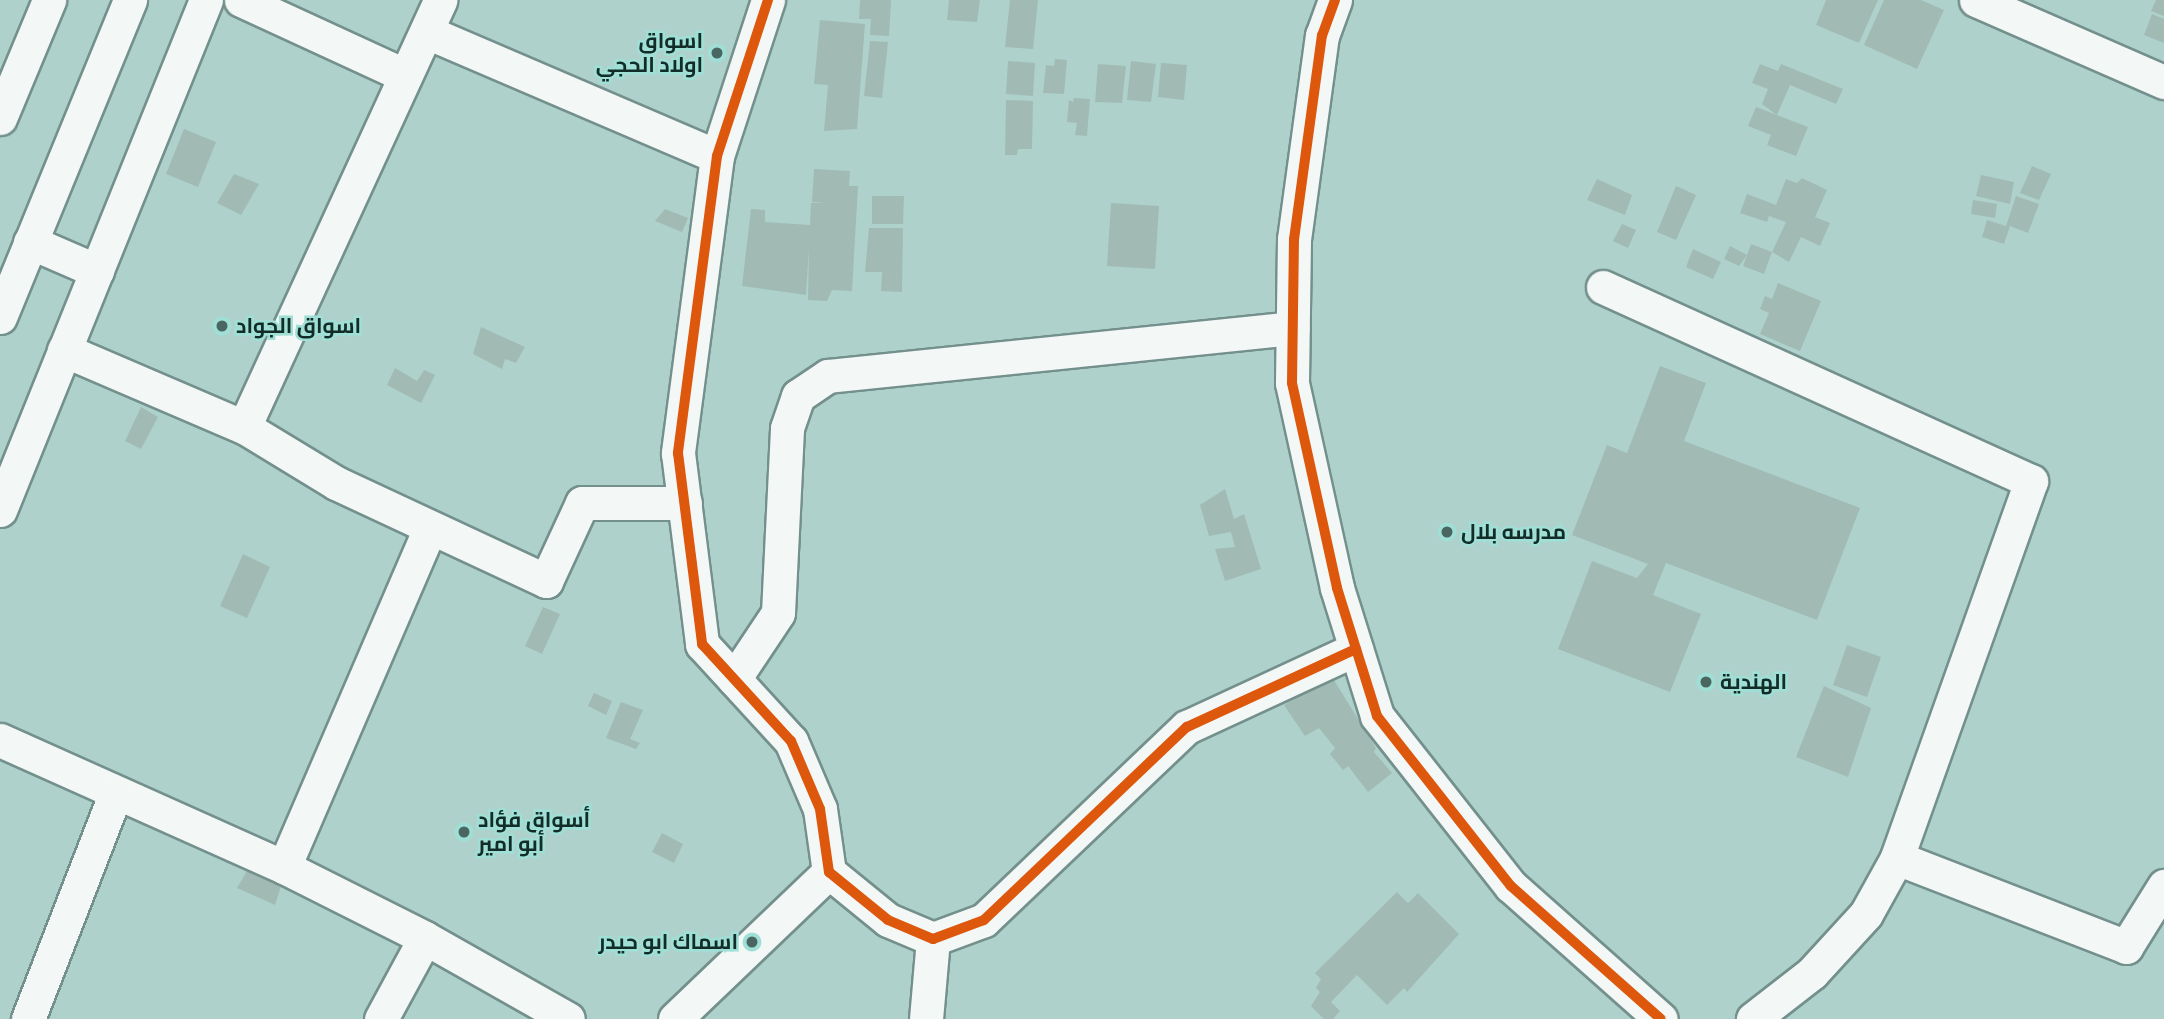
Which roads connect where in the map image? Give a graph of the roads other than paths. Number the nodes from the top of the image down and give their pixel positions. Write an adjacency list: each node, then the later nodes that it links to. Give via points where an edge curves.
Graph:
1 (49, 0): 12 (street)
2 (130, 0): 14 (street)
3 (206, 0): 15 (street)
4 (241, 0): 10 (street)
5 (440, 0): 9 (street)
6 (768, 0): 13 (street)
7 (1335, 0): 18 (street, via 1322,35 1296,226)
8 (1976, 0): 11 (street)
9 (427, 32): 10 (street); 13 (street)
10 (404, 75): 20 (street)
11 (2164, 82)
12 (0, 118)
13 (717, 156): 21 (street, via 678,453)
14 (30, 242): 15 (street); 17 (street)
15 (97, 271): 19 (street)
16 (1604, 287): 28 (street, via 2031,481)
17 (0, 317)
18 (1293, 328): 24 (street, via 1292,383 1337,589); 25 (street, via 828,376 798,396 787,428 778,613)
19 (64, 350): 20 (street); 22 (street)
20 (244, 427): 23 (street, via 336,483)
21 (685, 503): 23 (street, via 582,503 545,580); 25 (street, via 702,644)
22 (0, 510)
23 (429, 530): 29 (street)
24 (1356, 649): 33 (street, via 1188,727 984,920); 39 (street, via 1377,716 1511,886)
25 (734, 679): 30 (street, via 791,740 820,809)
26 (0, 740): 27 (street)
27 (116, 792): 29 (street); 34 (street)
28 (1897, 858): 31 (street, via 2126,947); 40 (street, via 1866,915 1812,973)
29 (285, 867): 32 (street)
30 (829, 872): 33 (street, via 888,920); 37 (street)
31 (2164, 886)
32 (425, 937): 35 (street); 36 (street)
33 (933, 939): 38 (street)
34 (28, 1019)
35 (381, 1019)
36 (568, 1019)
37 (675, 1019)
38 (926, 1019)
39 (1661, 1019)
40 (1753, 1019)

